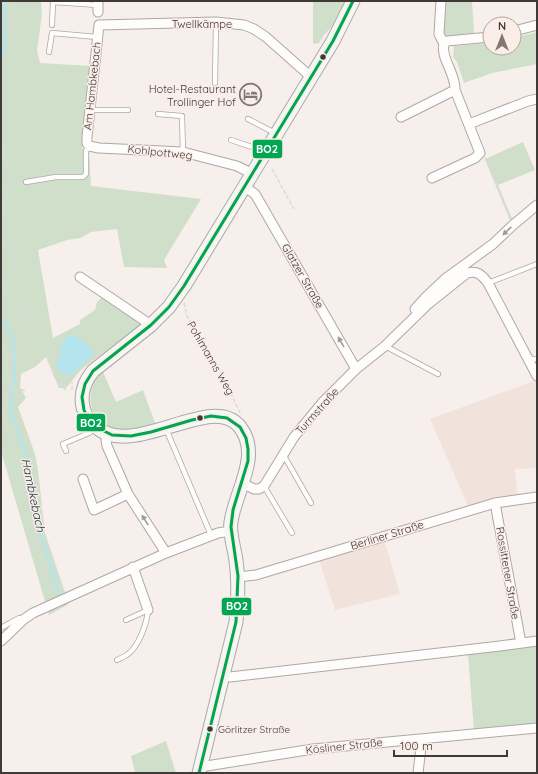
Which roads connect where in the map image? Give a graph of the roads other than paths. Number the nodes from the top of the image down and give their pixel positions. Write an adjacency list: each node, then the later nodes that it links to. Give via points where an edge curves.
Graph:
1 (353, 1): 13 (main road, via 343,24)
2 (441, 1): 11 (street, via 439,34)
3 (98, 6): 5 (lane, via 53,2)
4 (216, 22): 7 (street, Twellkämpe); 13 (street, Twellkämpe, via 244,25 254,30 266,37); 14 (lane)
5 (52, 25)
6 (537, 25): 8 (street)
7 (99, 26): 9 (street, Am Hambkebach)
8 (522, 29)
9 (97, 37): 12 (lane, via 52,33); 17 (street, Am Hambkebach)
10 (482, 38): 11 (street, via 447,41)
11 (444, 44): 15 (street, via 444,53 456,82)
12 (50, 52)
13 (311, 77): 23 (main road)
14 (215, 83)
15 (455, 90): 20 (street); 22 (street)
16 (537, 99): 22 (street)
17 (89, 110): 18 (lane); 25 (street, Am Hambkebach)
18 (128, 110)
19 (158, 114): 26 (lane, via 182,116)
20 (400, 117)
21 (248, 120): 23 (lane)
22 (469, 124): 29 (street, via 480,153 475,158)
23 (277, 134): 27 (main road)
24 (232, 140): 27 (lane)
25 (89, 146): 26 (street, Kohlpottweg); 30 (lane, via 86,150 86,174 83,177 56,177)
26 (183, 152): 28 (street, Kohlpottweg, via 237,166)
27 (266, 152): 28 (main road)
28 (253, 174): 31 (main road)
29 (432, 178)
30 (26, 182)
31 (245, 187): 36 (main road, via 184,286 169,307); 40 (street, Glatzer Straße, one-way to 31, via 255,194)
32 (537, 205): 37 (street, Turmstraße, one-way to 37, via 493,244 445,279 409,316)
33 (537, 264): 35 (lane)
34 (80, 277): 36 (street)
35 (488, 283): 37 (street, Turmstraße, via 480,274 467,273); 39 (street)
36 (151, 325): 44 (main road, via 87,378 82,402 86,417)
37 (401, 330): 38 (street, Turmstraße)
38 (385, 346): 40 (street, Turmstraße); 41 (lane)
39 (533, 359): 42 (street)
40 (356, 369): 47 (street, Turmstraße, via 322,403)
41 (438, 374)
42 (537, 376)
43 (166, 427): 45 (main road, via 133,437); 49 (main road, via 209,416 219,416 238,424 248,448); 57 (lane)
44 (96, 428): 45 (main road); 46 (lane, via 63,444)
45 (108, 434): 51 (street, via 107,446)
46 (66, 451)
47 (283, 454): 50 (street, Turmstraße); 53 (lane)
48 (83, 479): 51 (street, via 94,512)
49 (242, 483): 50 (street, via 254,489); 55 (main road)
50 (264, 486): 56 (lane)
51 (128, 494): 58 (street, one-way to 51)
52 (537, 497): 54 (street, Berliner Straße)
53 (311, 503)
54 (495, 503): 60 (street, Berliner Straße, via 256,575); 67 (street, Rossittener Straße)
55 (231, 531): 57 (street); 60 (main road)
56 (292, 533)
57 (210, 535): 58 (street)
58 (166, 553): 59 (street)
59 (133, 567): 61 (street); 62 (street)
60 (238, 578): 69 (main road, via 236,622)
61 (148, 610): 63 (lane); 68 (lane, via 143,632 137,643 129,654)
62 (24, 619): 64 (lane, via 19,618); 65 (street)
63 (126, 620)
64 (1, 628)
65 (1, 641)
66 (537, 641): 67 (street)
67 (521, 643): 69 (street)
68 (116, 660)
69 (222, 676): 72 (main road)
70 (537, 728): 71 (street, Kösliner Straße)
71 (422, 739): 72 (street, Kösliner Straße, via 313,749); 73 (street)
72 (200, 770)
73 (418, 773)

